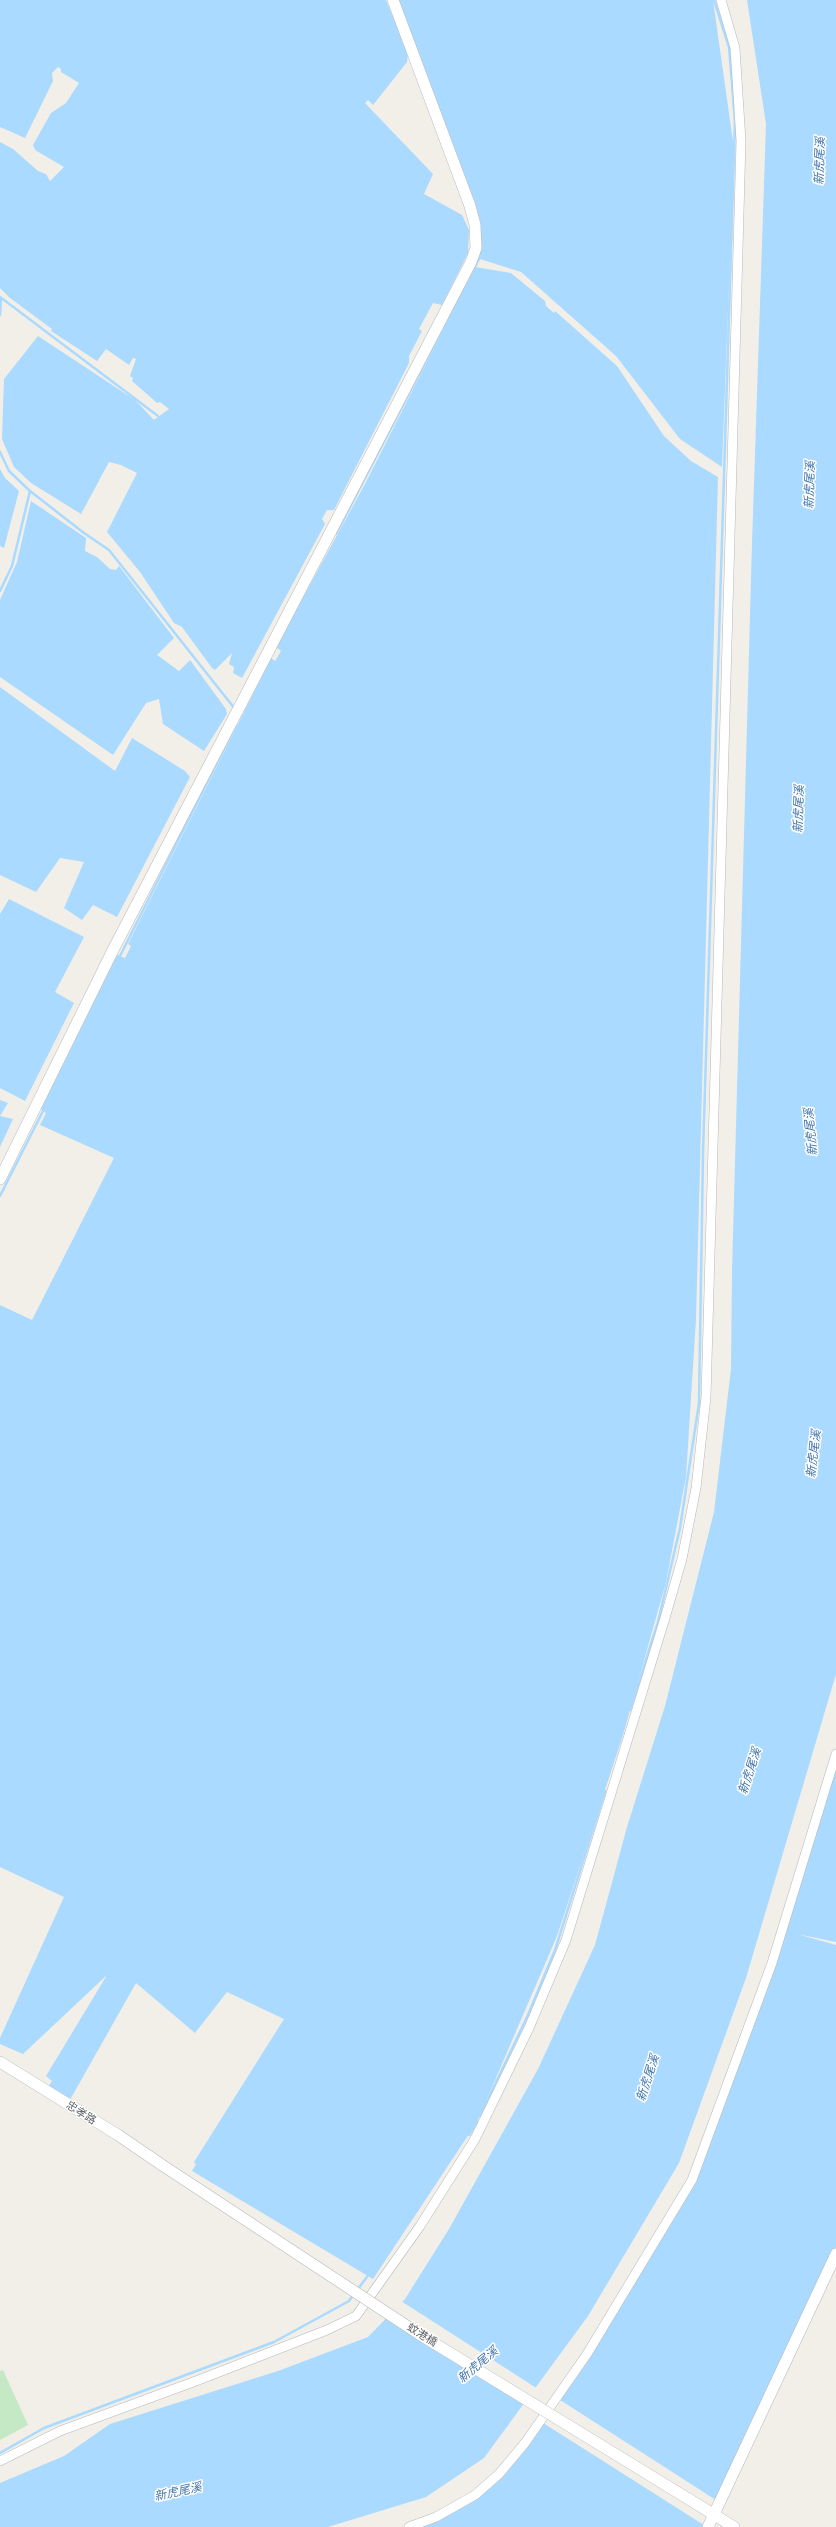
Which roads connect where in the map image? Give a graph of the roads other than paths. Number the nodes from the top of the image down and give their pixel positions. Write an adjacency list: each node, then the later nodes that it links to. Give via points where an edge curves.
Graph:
1 (393, 0): 3 (street, via 470,206 475,225 476,248 114,948)
2 (721, 0): 8 (street, via 735,48 741,142 706,1397 696,1488 682,1559 665,1618 566,1940 529,2028 475,2139 420,2226 356,2316 327,2330 60,2431)
3 (0, 1179)
4 (836, 1754): 10 (street, via 772,1963 692,2180 587,2354 526,2443 499,2474 475,2495 436,2517)
5 (0, 2062): 6 (street, 忠孝路)
6 (162, 2165): 9 (street, 蚊港橋, bridge, via 419,2334)
7 (836, 2254): 9 (street)
8 (0, 2461)
9 (714, 2515): 11 (street); 12 (street, 蚊港橋)
10 (409, 2527)
11 (708, 2527)
12 (734, 2527)

